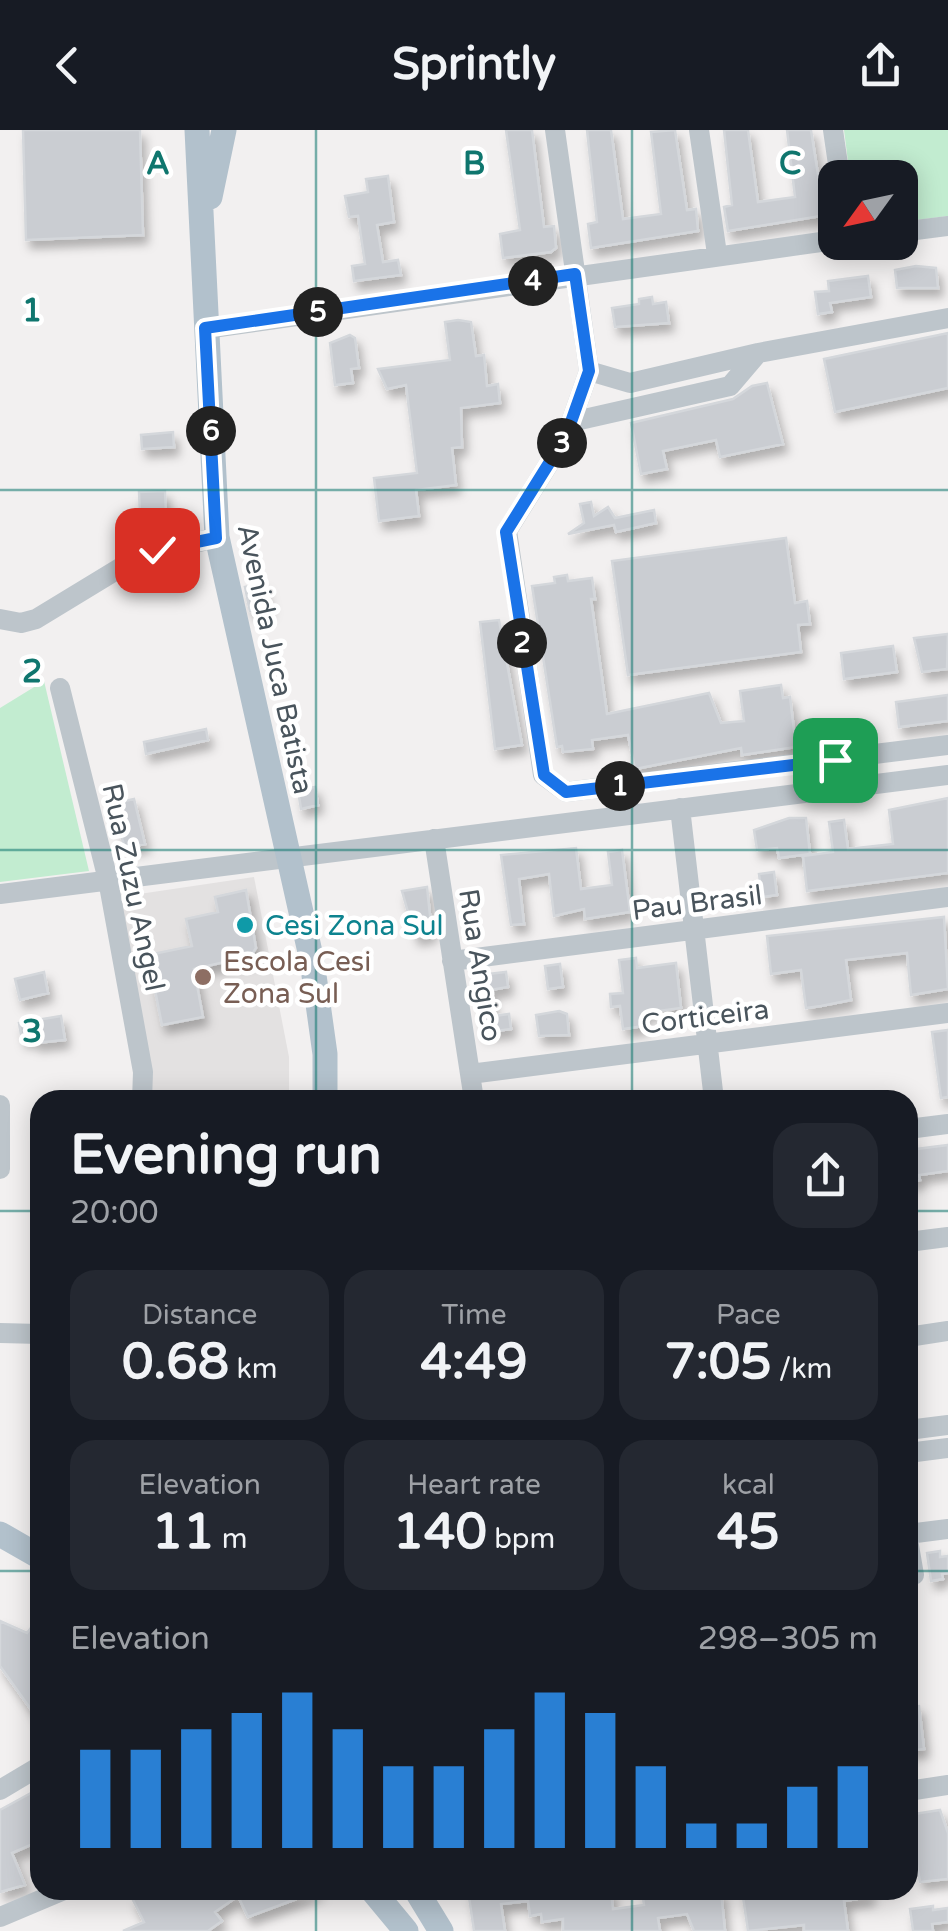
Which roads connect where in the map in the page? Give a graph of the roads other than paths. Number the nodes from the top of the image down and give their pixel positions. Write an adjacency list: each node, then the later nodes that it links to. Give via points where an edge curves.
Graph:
1 (197, 130): 8 (main road, Avenida Juca Batista)
2 (224, 130): 8 (main road, Avenida Juca Batista)
3 (555, 130): 12 (street)
4 (698, 130): 11 (street)
5 (833, 130): 6 (street)
6 (837, 160)
7 (948, 226): 9 (street)
8 (204, 227): 14 (main road, Avenida Juca Batista)
9 (918, 230)
10 (818, 242): 11 (street)
11 (716, 254): 12 (street)
12 (575, 274): 14 (street); 16 (street)
13 (948, 318): 15 (street)
14 (205, 328): 18 (main road, Avenida Juca Batista)
15 (758, 353): 16 (street, via 630,383); 17 (street, via 730,386)
16 (589, 371): 17 (street)
17 (570, 422): 21 (street, via 506,532 539,760 553,786 586,790)
18 (216, 538): 19 (street, via 132,560 36,620); 25 (main road, Avenida Juca Batista)
19 (0, 619)
20 (60, 688): 26 (street, Rua Zuzu Angel)
21 (948, 745)
22 (948, 775): 23 (street)
23 (680, 808): 24 (street); 29 (street)
24 (434, 839): 25 (street); 30 (street, Rua Angico)
25 (288, 857): 26 (street); 35 (main road, Avenida Juca Batista, via 312,961)
26 (108, 880): 27 (street); 34 (street, Rua Zuzu Angel)
27 (0, 894)
28 (948, 897): 29 (street, Pau Brasil)
29 (694, 930): 30 (street, Pau Brasil); 32 (street)
30 (452, 961): 33 (street, Rua Angico)
31 (948, 1012): 32 (street, Corticeira)
32 (708, 1043): 33 (street, Corticeira); 37 (street)
33 (470, 1074): 36 (street, Rua Angico)
34 (142, 1090)
35 (325, 1090)
36 (472, 1090)
37 (713, 1090)
38 (0, 1105): 41 (street)
39 (948, 1124): 40 (street)
40 (918, 1128)
41 (0, 1169)
42 (948, 1237): 43 (street)
43 (918, 1241)
44 (948, 1331): 47 (street)
45 (0, 1333): 46 (street)
46 (30, 1334)
47 (918, 1336)
48 (948, 1424): 49 (street)
49 (918, 1428)
50 (944, 1452): 51 (street)
51 (918, 1453)
52 (948, 1529): 54 (street)
53 (0, 1534): 55 (main road)
54 (918, 1535)
55 (30, 1551)
56 (30, 1772): 59 (street)
57 (948, 1786): 58 (street)
58 (918, 1789)
59 (0, 1790)
60 (40, 1900): 63 (street)
61 (380, 1900): 64 (main road)
62 (422, 1900): 65 (main road)
63 (0, 1917)
64 (406, 1931)
65 (441, 1931)

